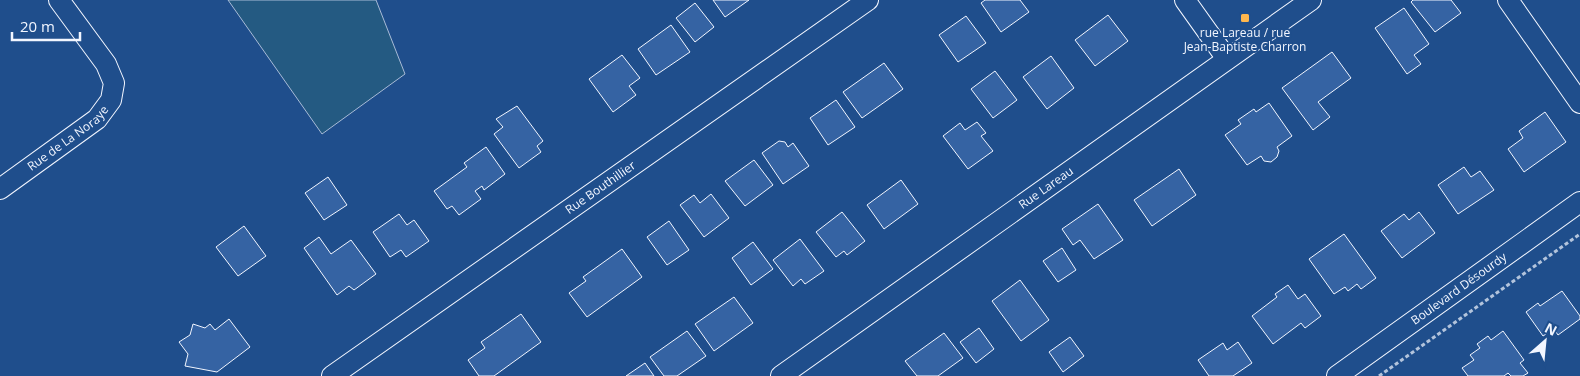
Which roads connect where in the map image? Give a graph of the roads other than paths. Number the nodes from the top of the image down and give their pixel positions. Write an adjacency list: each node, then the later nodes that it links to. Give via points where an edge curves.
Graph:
1 (59, 0): 8 (street, Rue de La Noraye, via 106,64 114,83 111,100 98,120)
2 (868, 0): 10 (street, Rue Bouthillier)
3 (1184, 0): 6 (street)
4 (1311, 0): 6 (street, Rue Lareau)
5 (1508, 0): 7 (street)
6 (1227, 59): 11 (street, Rue Lareau)
7 (1580, 103)
8 (0, 189)
9 (1580, 202): 12 (street, Boulevard Désourdy)
10 (332, 376)
11 (781, 376)
12 (1337, 376)

